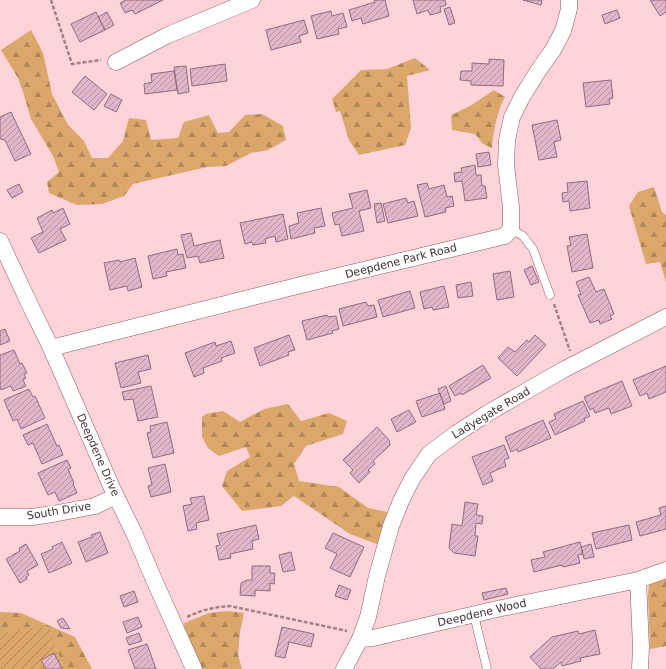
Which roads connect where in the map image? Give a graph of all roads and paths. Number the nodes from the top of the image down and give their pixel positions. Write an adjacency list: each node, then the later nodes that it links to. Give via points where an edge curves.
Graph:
1 (51, 0): 4 (path, via 72,64 101,60)
2 (252, 0): 4 (street, via 168,34)
3 (569, 0): 5 (street, via 563,31 512,117 507,140 506,165)
4 (116, 62)
5 (511, 229): 7 (lane, via 522,236 532,249); 9 (street, Deepdene Park Road, via 505,236)
6 (0, 240): 9 (street, Deepdene Drive)
7 (550, 295): 10 (path)
8 (666, 317): 10 (street, Ladyegate Road)
9 (51, 348): 11 (street, Deepdene Drive)
10 (574, 364): 17 (street, Ladyegate Road, via 471,423 429,454 412,479 391,526)
11 (116, 496): 12 (street, South Drive, via 95,506 59,513 32,517); 16 (street, Deepdene Drive)
12 (0, 517)
13 (666, 570): 14 (street, Deepdene Wood)
14 (638, 580): 15 (street, Deepdene Wood); 21 (street)
15 (474, 615): 17 (street, Deepdene Wood, via 373,638); 20 (lane)
16 (174, 623): 17 (path, via 194,613 230,606); 18 (street, Deepdene Drive)
17 (361, 637): 19 (street)
18 (194, 669)
19 (344, 669)
20 (487, 669)
21 (640, 669)

